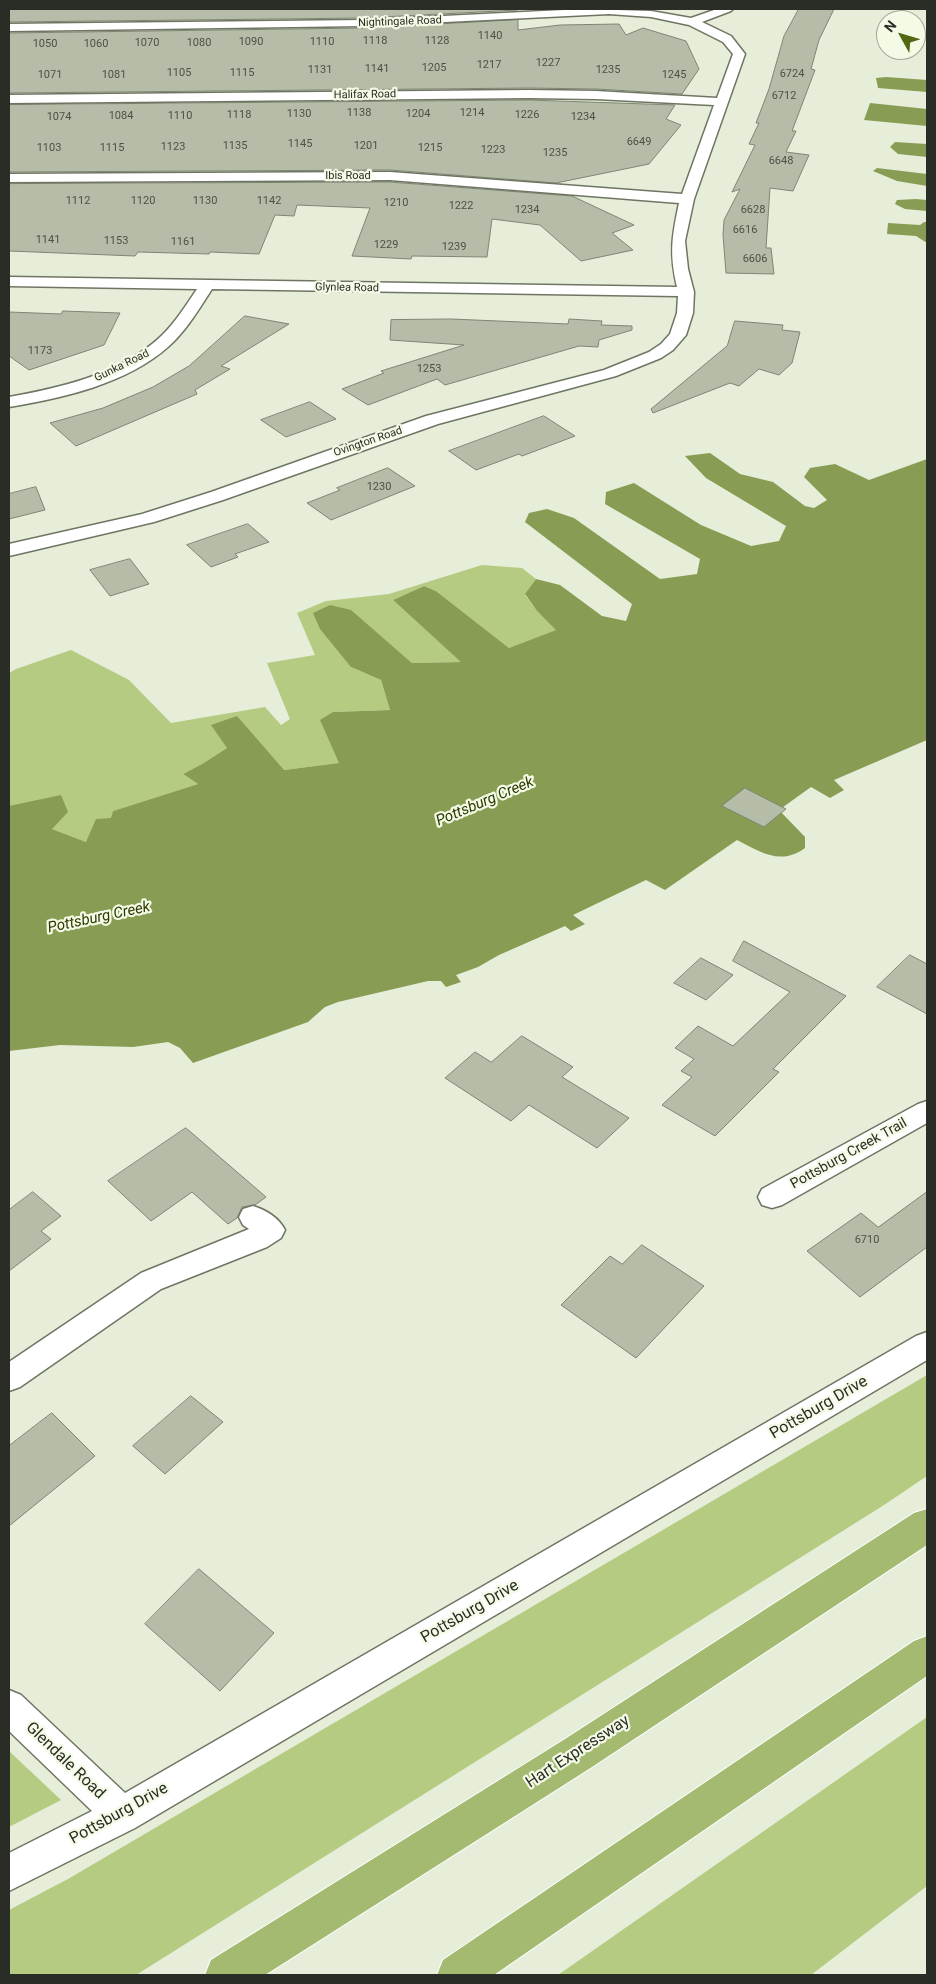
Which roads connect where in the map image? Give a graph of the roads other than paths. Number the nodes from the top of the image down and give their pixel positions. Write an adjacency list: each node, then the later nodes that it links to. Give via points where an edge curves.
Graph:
1 (727, 9): 2 (street)
2 (692, 22): 3 (street, Nightingale Road, via 651,14 609,11 363,23); 5 (street, Nightingale Road, via 727,39 739,54)
3 (9, 27)
4 (9, 99): 5 (street, Halifax Road, via 529,94)
5 (721, 102): 7 (street, Nightingale Road)
6 (9, 178): 7 (street, Ibis Road, via 390,176)
7 (687, 199): 10 (street, Nightingale Road, via 678,240)
8 (9, 282): 9 (street, Glynlea Road)
9 (206, 286): 10 (street, Glynlea Road); 11 (street, Gunka Road, via 170,336 141,359 83,384)
10 (686, 292): 12 (street, Ovington Road, via 685,313 678,335 667,348 633,365 432,420 147,518)
11 (9, 402)
12 (9, 550)
13 (927, 1111): 14 (street, Pottsburg Creek Trail)
14 (772, 1197)
15 (253, 1217): 17 (street, via 271,1230 258,1239 151,1281)
16 (927, 1345): 21 (street, Pottsburg Drive)
17 (9, 1378)
18 (927, 1525): 23 (highway, Hart Expressway, via 415,1858)
19 (927, 1654): 24 (highway)
20 (9, 1707): 21 (street, Glendale Road)
21 (122, 1815): 22 (street, Pottsburg Drive)
22 (9, 1873)
23 (226, 1975)
24 (458, 1975)

